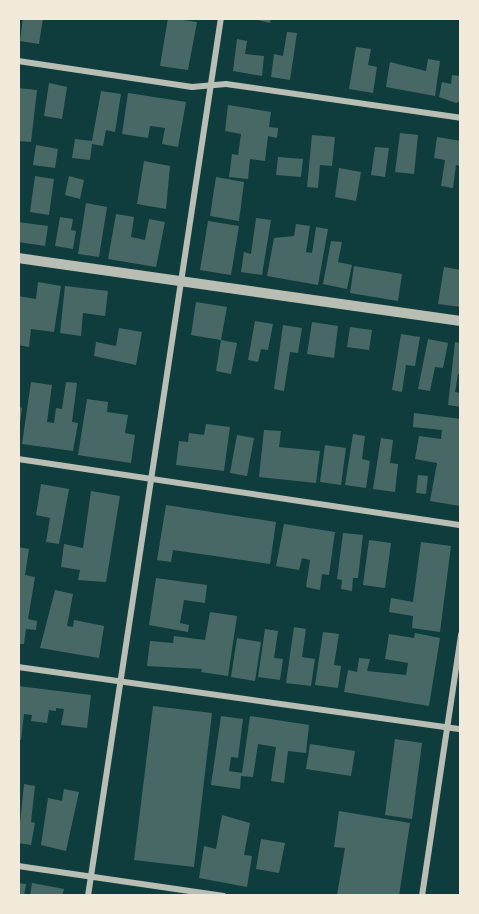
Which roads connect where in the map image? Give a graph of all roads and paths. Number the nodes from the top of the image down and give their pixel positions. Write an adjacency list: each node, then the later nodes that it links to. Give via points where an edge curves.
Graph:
1 (221, 18): 3 (street)
2 (18, 61): 3 (street, via 192,87)
3 (211, 86): 4 (street, via 226,84); 6 (street)
4 (461, 118)
5 (18, 258): 6 (street)
6 (181, 281): 7 (street); 9 (street)
7 (461, 321)
8 (18, 459): 9 (street)
9 (151, 478): 10 (street); 13 (street)
10 (461, 525)
11 (461, 634): 14 (street)
12 (18, 666): 13 (street)
13 (120, 681): 14 (street); 17 (street)
14 (446, 727): 15 (street); 20 (street)
15 (461, 729)
16 (18, 866): 17 (street)
17 (91, 876): 18 (street); 19 (street)
18 (88, 896)
19 (224, 896)
20 (422, 896)

